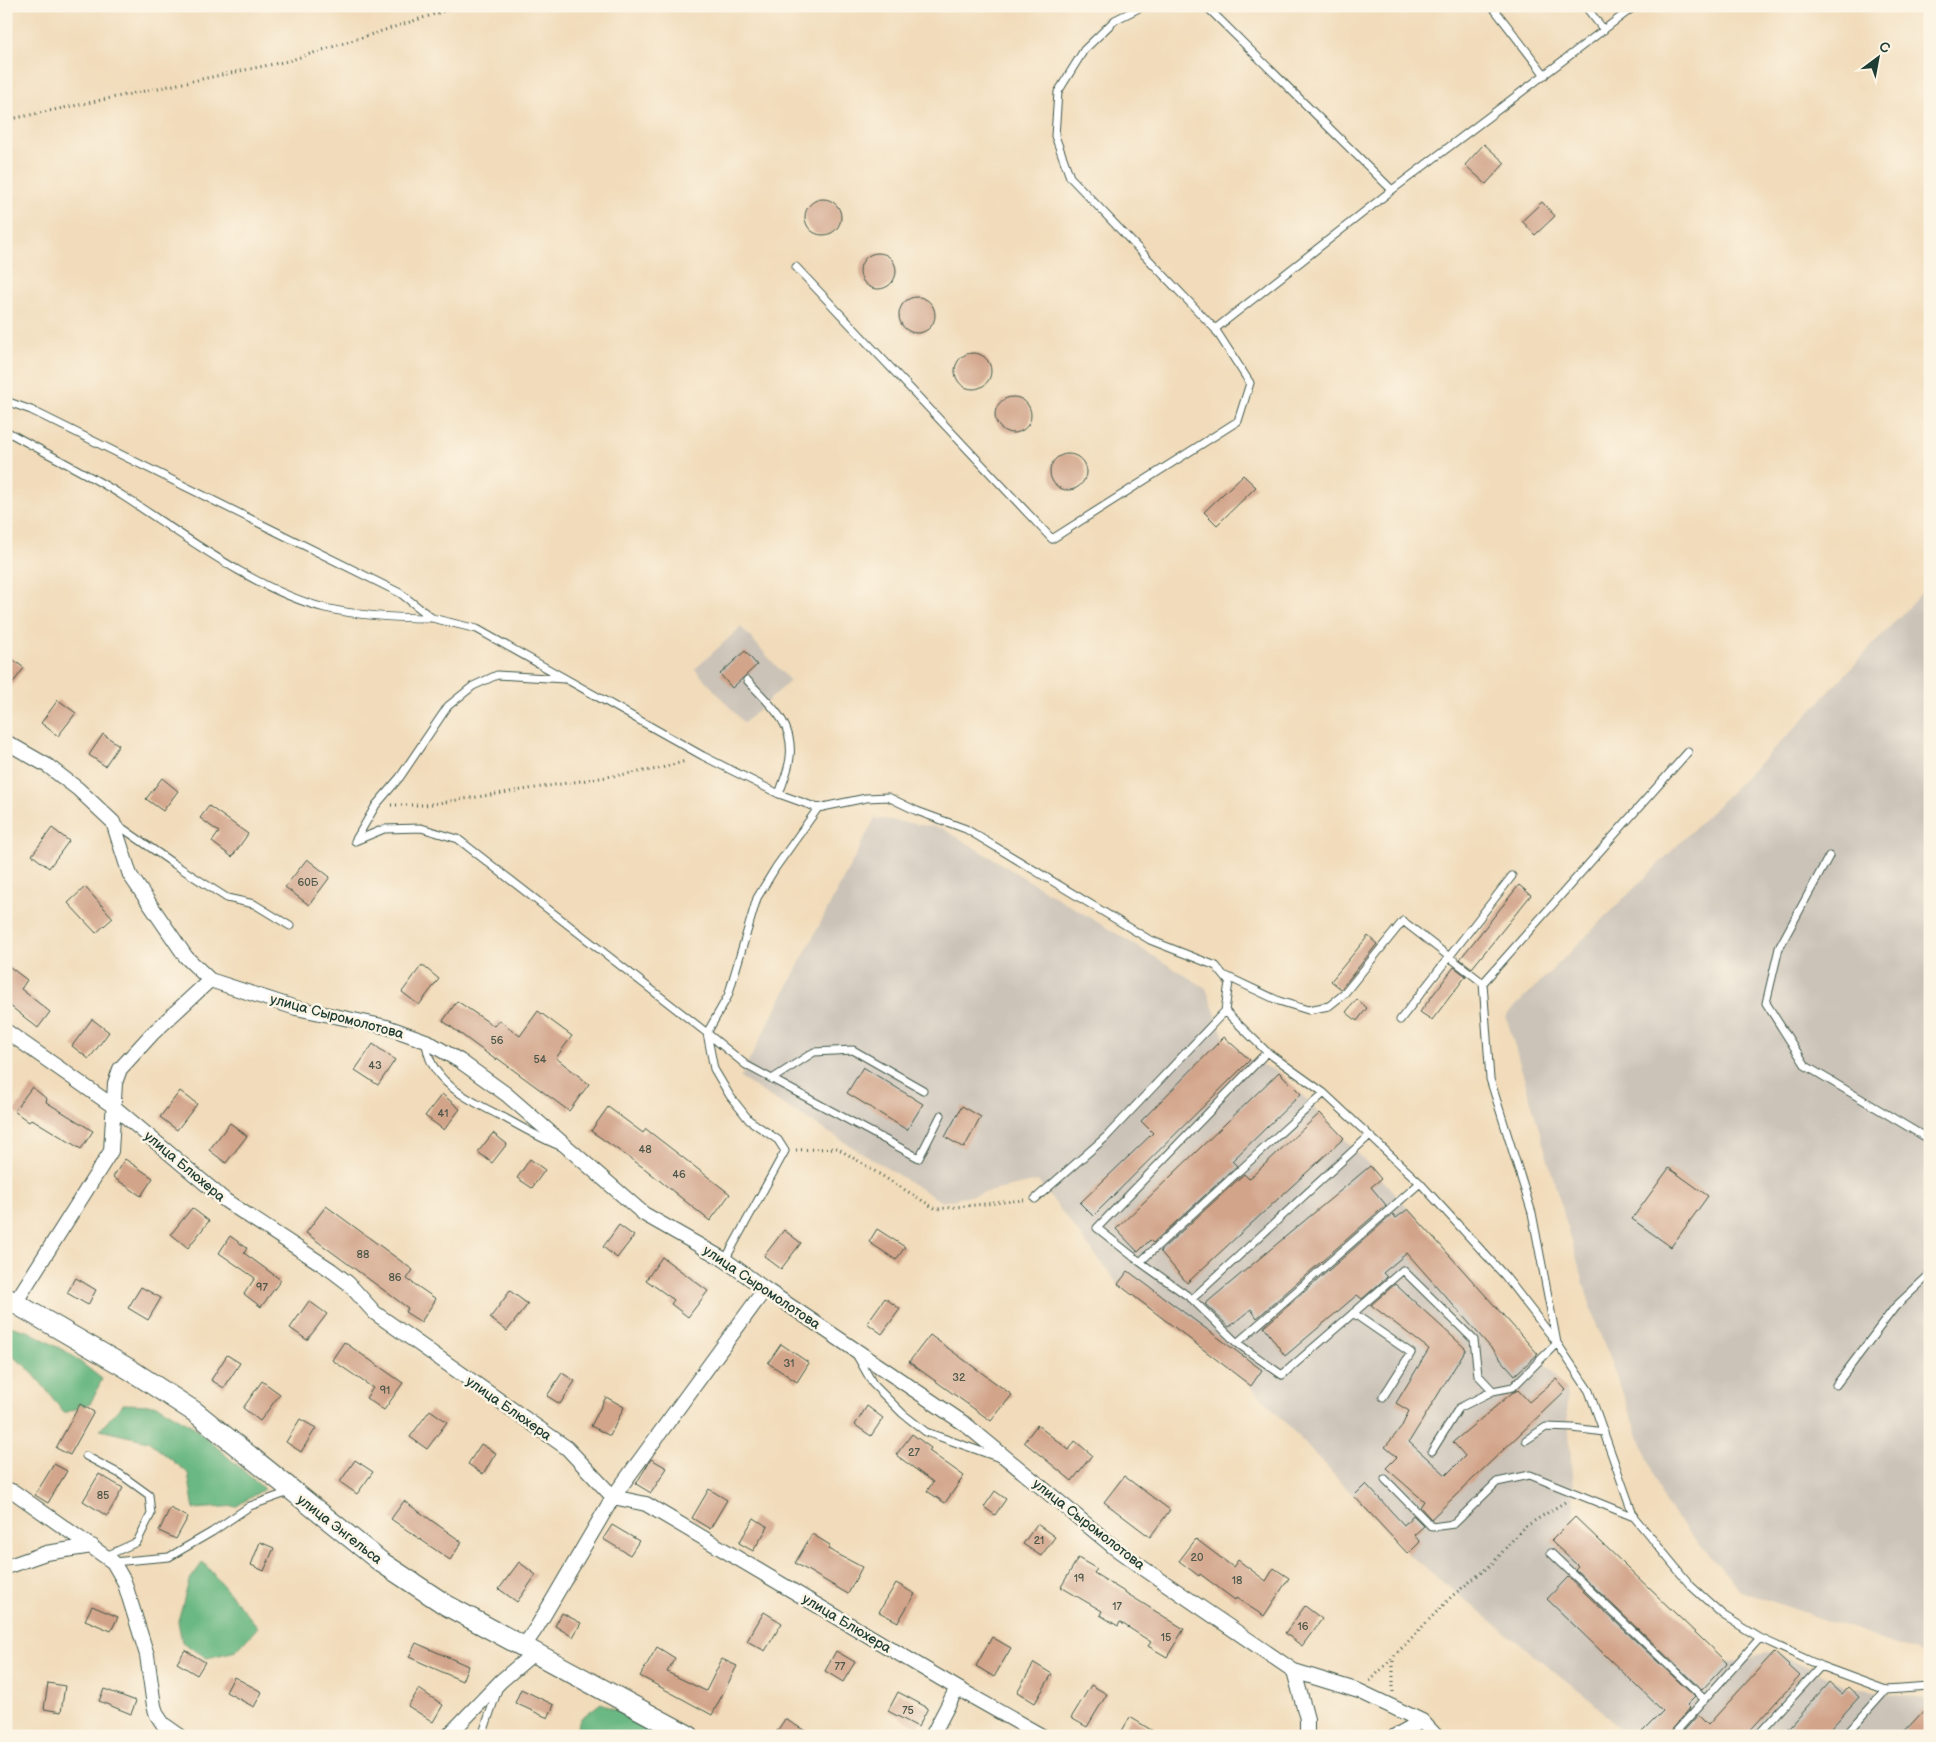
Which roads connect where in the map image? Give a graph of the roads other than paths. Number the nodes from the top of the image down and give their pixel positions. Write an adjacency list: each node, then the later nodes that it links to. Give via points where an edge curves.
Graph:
1 (1143, 6): 10 (lane, via 1115,20 1084,50 1058,92 1055,136 1070,177)
2 (1202, 6): 8 (lane, via 1208,8)
3 (1492, 6): 7 (lane)
4 (1585, 6): 6 (lane)
5 (1636, 6): 6 (lane)
6 (1604, 30): 7 (lane)
7 (1545, 75): 8 (lane)
8 (1392, 190): 10 (lane)
9 (796, 267): 10 (lane, via 1052,539 1238,421 1250,383)
10 (1215, 329)
11 (6, 401): 13 (lane, via 31,410 400,593)
12 (6, 431): 13 (lane, via 72,465 214,554 280,591 324,608 382,618)
13 (432, 618): 14 (lane, via 478,629)
14 (566, 679): 18 (lane, via 703,756); 31 (lane, via 497,675 473,686 448,706 400,777 376,805 355,841 384,829 421,828 458,839)
15 (747, 680): 18 (lane, via 786,724 790,758)
16 (6, 742): 20 (street, улица Сыромолотова, via 48,766)
17 (1688, 752): 27 (lane)
18 (780, 794): 19 (lane)
19 (818, 808): 25 (lane, via 888,796 917,811 966,829 1150,940 1216,966); 31 (lane, via 757,898 728,996)
20 (113, 822): 23 (lane, via 226,898 254,904); 26 (street, улица Сыромолотова, via 130,875 186,958)
21 (1828, 856): 40 (lane, via 1779,948 1766,1003 1806,1066)
22 (1512, 876): 24 (lane)
23 (290, 926)
24 (1449, 957): 25 (lane, via 1404,921 1344,994 1329,1006 1308,1010 1279,1001); 27 (lane); 29 (lane)
25 (1223, 975): 28 (lane, via 1229,982)
26 (210, 980): 32 (street, улица Сыромолотова, via 296,1008 387,1026); 37 (street, via 120,1069)
27 (1483, 984): 52 (lane, via 1490,1078 1532,1213)
28 (1225, 1011): 33 (lane); 43 (lane, via 1106,1137)
29 (1400, 1020)
30 (6, 1031): 37 (street, улица Блюхера)
31 (707, 1033): 34 (lane, via 746,1065); 44 (lane, via 714,1069 730,1096 750,1120 778,1140 785,1151)
32 (426, 1041): 41 (street, улица Сыромолотова, via 484,1077); 41 (lane, via 428,1056 440,1076 461,1095 534,1136)
33 (1267, 1052): 36 (lane); 45 (lane, via 1097,1228)
34 (772, 1079): 35 (lane, via 814,1052 853,1050); 38 (lane, via 919,1158)
35 (923, 1090)
36 (1324, 1093): 39 (lane); 45 (lane)
37 (113, 1106): 49 (street, via 111,1152); 65 (street, улица Блюхера, via 226,1201 331,1270 348,1283 375,1313 567,1448)
38 (941, 1115)
39 (1369, 1136): 42 (lane); 48 (lane)
40 (1930, 1140)
41 (574, 1152): 44 (street, улица Сыромолотова, via 644,1214)
42 (1420, 1183): 51 (lane); 52 (lane, via 1505,1276)
43 (1035, 1199)
44 (725, 1260): 47 (street, улица Сыромолотова)
45 (1140, 1262): 48 (lane)
46 (1930, 1274): 54 (lane, via 1894,1307)
47 (765, 1289): 53 (street, улица Сыромолотова); 65 (street)
48 (1192, 1299): 51 (lane)
49 (11, 1300): 64 (main road, улица Энгельса, via 196,1412)
50 (1353, 1313): 51 (lane, via 1282,1375); 55 (lane, via 1403,1270 1474,1340 1478,1375); 56 (lane, via 1411,1353)
51 (1237, 1342)
52 (1557, 1343): 55 (lane, via 1513,1387); 57 (lane, via 1589,1391)
53 (852, 1348): 61 (street, улица Сыромолотова, via 966,1424); 61 (lane, via 873,1384 926,1432)
54 (1836, 1385)
55 (1493, 1391): 59 (lane, via 1459,1408)
56 (1384, 1397)
57 (1604, 1432): 58 (lane, via 1546,1427); 66 (lane)
58 (1526, 1440)
59 (1432, 1451)
60 (86, 1456): 69 (lane, via 120,1474 148,1495 151,1514 137,1542)
61 (1012, 1463): 74 (street, улица Сыромолотова, via 1116,1548)
62 (1385, 1479): 66 (lane, via 1432,1527 1454,1524 1497,1482 1530,1475)
63 (6, 1489): 67 (street)
64 (292, 1491): 69 (lane, via 250,1506 170,1557); 72 (main road, улица Энгельса, via 381,1562 446,1604)
65 (613, 1497): 72 (street); 77 (street, улица Блюхера, via 646,1504)
66 (1634, 1517): 71 (lane, via 1690,1586 1724,1615)
67 (92, 1546): 69 (street); 70 (street, via 46,1553)
68 (1551, 1553): 79 (lane)
69 (109, 1559): 82 (street, via 124,1581 147,1655 157,1715 163,1724)
70 (6, 1567)
71 (1760, 1638): 73 (lane); 79 (lane)
72 (530, 1649): 75 (street); 85 (main road, улица Энгельса)
73 (1821, 1666): 78 (lane); 93 (lane)
74 (1294, 1671): 80 (street); 81 (street, улица Сыромолотова, via 1358,1691)
75 (501, 1681): 83 (street); 84 (lane)
76 (1930, 1687): 78 (lane)
77 (957, 1688): 86 (street); 87 (street, улица Блюхера)
78 (1886, 1690): 94 (lane)
79 (1705, 1700): 92 (lane)
80 (1307, 1719): 88 (lane); 89 (street)
81 (1422, 1720): 90 (street); 91 (street, улица Сыромолотова)
82 (180, 1736)
83 (448, 1736)
84 (482, 1736)
85 (689, 1736)
86 (932, 1736)
87 (1042, 1736)
88 (1299, 1736)
89 (1307, 1736)
90 (1395, 1736)
91 (1436, 1736)
92 (1672, 1736)
93 (1757, 1736)
94 (1845, 1736)

